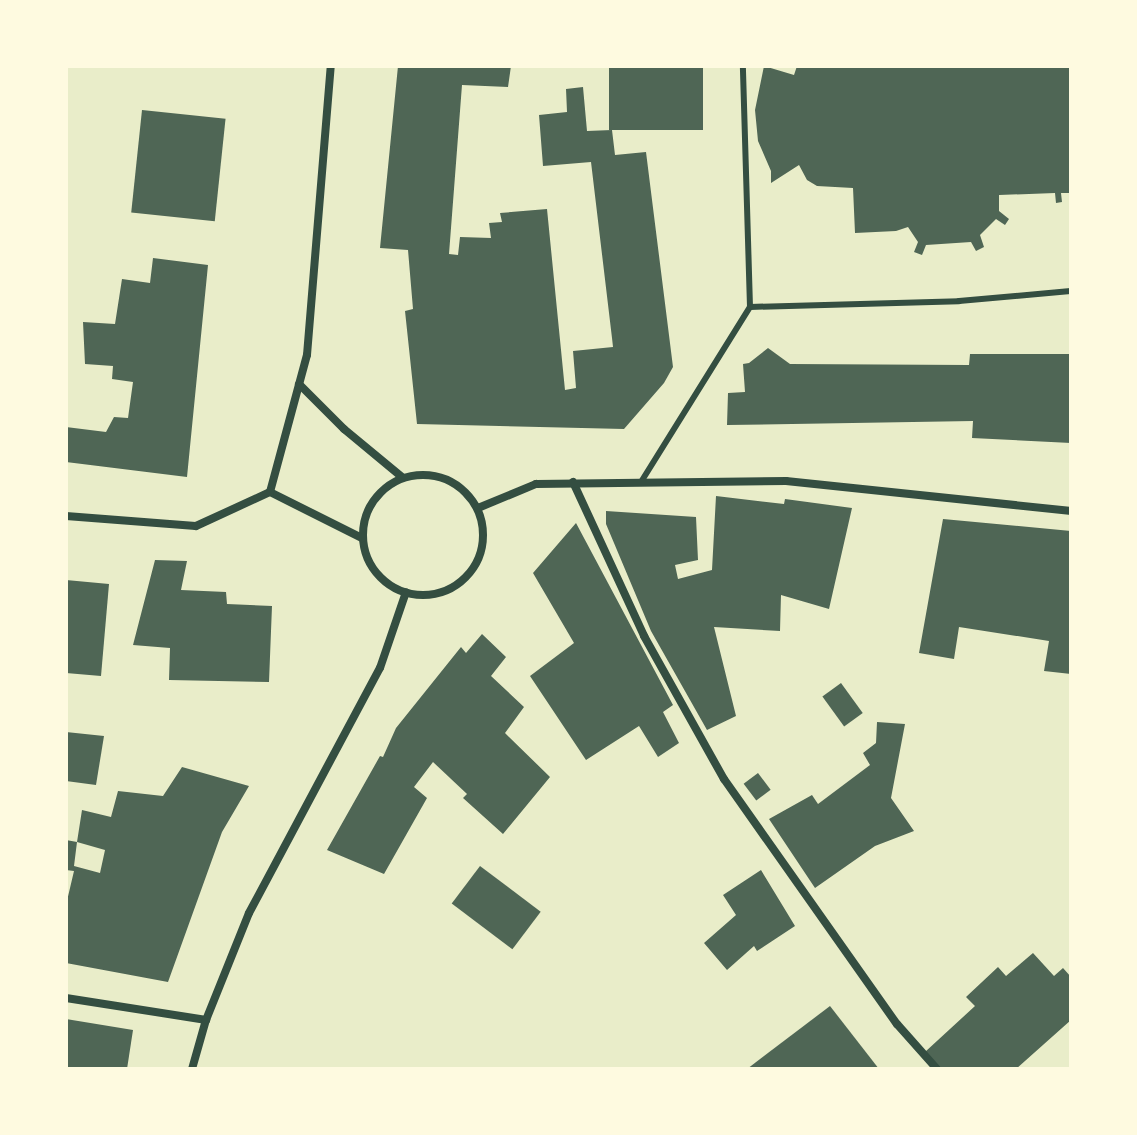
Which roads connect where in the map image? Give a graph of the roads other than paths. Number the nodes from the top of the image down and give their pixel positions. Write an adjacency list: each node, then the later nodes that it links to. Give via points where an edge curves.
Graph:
1 (331, 66): 5 (street, via 307,355)
2 (743, 66): 4 (lane)
3 (1071, 291): 4 (lane, via 959,301)
4 (750, 307): 8 (lane)
5 (299, 384): 6 (street); 9 (street)
6 (402, 477): 10 (street, via 419,474 454,482); 13 (street, via 373,501)
7 (573, 482): 8 (street); 10 (street, via 536,484); 18 (street, via 644,636 724,779 897,1024)
8 (641, 482): 11 (street, via 786,481)
9 (270, 492): 12 (street, via 196,526); 13 (street)
10 (478, 508): 14 (street, via 484,544 467,577 435,594)
11 (1071, 511)
12 (66, 516)
13 (362, 538): 14 (street, via 378,576)
14 (406, 592): 16 (street, via 380,668 249,913)
15 (66, 998): 16 (street)
16 (206, 1020): 17 (street)
17 (192, 1069)
18 (937, 1069)

